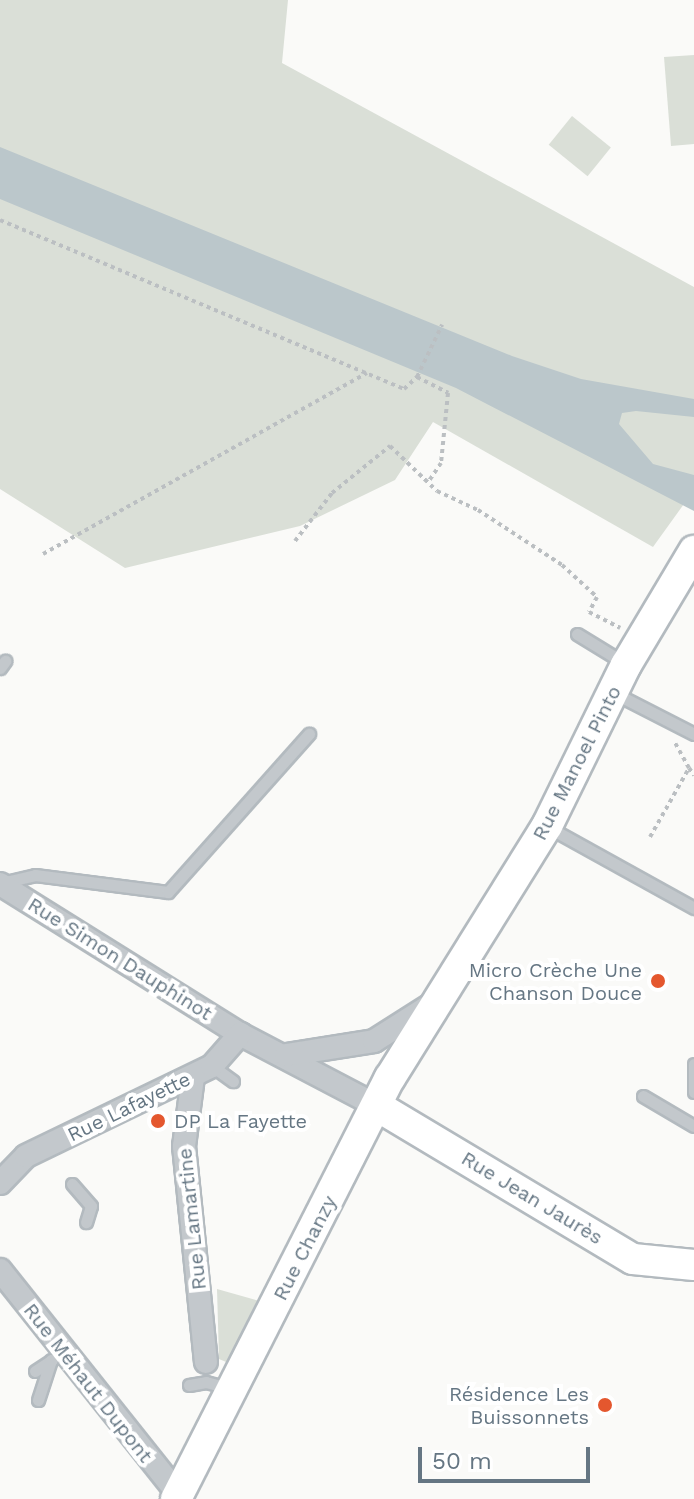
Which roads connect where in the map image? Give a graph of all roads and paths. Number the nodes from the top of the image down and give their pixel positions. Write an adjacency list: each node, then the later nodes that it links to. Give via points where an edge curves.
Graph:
1 (0, 220): 3 (path)
2 (442, 325): 4 (path)
3 (367, 373): 4 (path, via 404,389); 8 (path)
4 (417, 377): 5 (path, via 448,393 444,448)
5 (428, 482): 6 (path, via 390,446 332,493); 10 (path, via 562,565 597,597 589,612)
6 (295, 541)
7 (694, 551): 10 (main road, Rue Manoel Pinto)
8 (43, 554)
9 (577, 634): 11 (lane)
10 (643, 640): 11 (main road, Rue Manoel Pinto)
11 (626, 665): 12 (main road, Rue Manoel Pinto)
12 (613, 693): 13 (lane); 18 (main road, Rue Manoel Pinto)
13 (661, 720): 15 (lane); 16 (path)
14 (309, 734): 20 (lane, via 168,892 35,875)
15 (694, 734)
16 (689, 768): 17 (path); 19 (path)
17 (694, 775)
18 (547, 826): 21 (lane); 22 (main road, Rue Manoel Pinto, via 463,978)
19 (650, 837)
20 (0, 884): 23 (street, Rue Simon Dauphinot)
21 (694, 908)
22 (437, 1001): 24 (street, via 374,1041); 30 (main road, Rue Manoel Pinto)
23 (240, 1034): 24 (street, Rue Simon Dauphinot); 26 (street, Rue Lafayette)
24 (286, 1055): 30 (street, Rue Simon Dauphinot)
25 (694, 1064): 28 (lane)
26 (202, 1072): 27 (lane, Rue Lafayette); 32 (street, Rue Lafayette, via 50,1152 26,1156); 38 (street, Rue Lamartine, via 184,1134)
27 (233, 1081)
28 (694, 1092)
29 (643, 1096): 31 (lane)
30 (377, 1106): 35 (main road, Rue Jean Jaurès, via 633,1259); 41 (main road, Rue Chanzy)
31 (694, 1126)
32 (0, 1183)
33 (72, 1184): 34 (lane, via 91,1206)
34 (86, 1222)
35 (694, 1265)
36 (0, 1270): 37 (street, Rue Méhaut Dupont)
37 (57, 1356): 39 (lane); 42 (lane); 43 (street, Rue Méhaut Dupont)
38 (206, 1362)
39 (35, 1371)
40 (189, 1385): 41 (lane, via 206,1382)
41 (232, 1389): 43 (main road, Rue Chanzy)
42 (38, 1400)
43 (177, 1497)

